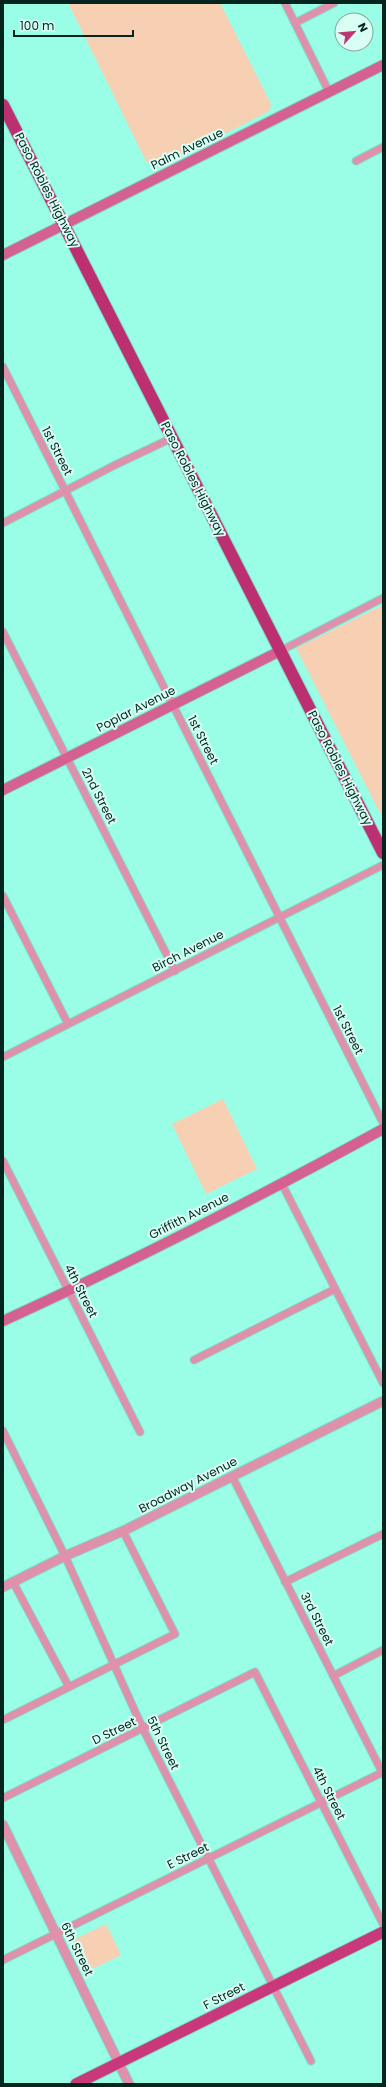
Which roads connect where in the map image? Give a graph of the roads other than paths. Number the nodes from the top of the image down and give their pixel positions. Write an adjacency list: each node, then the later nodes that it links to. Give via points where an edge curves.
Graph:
1 (285, 3): 3 (street)
2 (334, 3): 3 (street)
3 (295, 23): 5 (street)
4 (383, 65): 5 (main road, Palm Avenue)
5 (329, 92): 9 (main road, Palm Avenue)
6 (3, 105): 9 (highway, Paso Robles Highway)
7 (383, 147): 8 (street)
8 (356, 161)
9 (65, 225): 10 (main road, Palm Avenue); 12 (highway, Paso Robles Highway)
10 (3, 256)
11 (3, 367): 13 (street, 1st Street)
12 (172, 438): 13 (street); 17 (highway, Paso Robles Highway)
13 (66, 492): 14 (street); 18 (street, 1st Street)
14 (3, 523)
15 (383, 598): 17 (street)
16 (3, 632): 19 (street, 2nd Street)
17 (280, 651): 18 (main road, Poplar Avenue); 21 (highway, Paso Robles Highway)
18 (173, 705): 19 (main road, Poplar Avenue); 24 (street, 1st Street)
19 (67, 758): 20 (main road, Poplar Avenue); 25 (street, 2nd Street)
20 (3, 790)
21 (383, 853)
22 (383, 865): 24 (street, Birch Avenue)
23 (3, 896): 26 (street)
24 (279, 916): 25 (street, Birch Avenue); 28 (street, 1st Street)
25 (175, 971): 26 (street, Birch Avenue)
26 (68, 1024): 27 (street, Birch Avenue)
27 (3, 1057)
28 (383, 1123)
29 (383, 1129): 31 (main road, Griffith Avenue)
30 (3, 1161): 33 (street, 4th Street)
31 (282, 1184): 32 (street); 33 (main road, Griffith Avenue)
32 (335, 1289): 35 (street); 36 (street)
33 (69, 1291): 34 (main road, Griffith Avenue); 39 (street, 4th Street)
34 (3, 1321)
35 (194, 1360)
36 (383, 1383)
37 (383, 1401): 40 (street, Broadway Avenue)
38 (3, 1430): 43 (street, 5th Street)
39 (140, 1432)
40 (232, 1476): 41 (street, Broadway Avenue); 45 (street, 3rd Street)
41 (123, 1531): 43 (street, Broadway Avenue); 48 (street, via 175,1634)
42 (383, 1534): 45 (street)
43 (65, 1556): 44 (street, Broadway Avenue); 48 (street, 5th Street)
44 (13, 1582): 46 (street, Broadway Avenue); 51 (street)
45 (286, 1582): 50 (street, 3rd Street)
46 (3, 1587)
47 (383, 1650): 50 (street)
48 (115, 1664): 51 (street); 53 (street, 5th Street)
49 (255, 1672): 53 (street, D Street); 56 (street, 4th Street)
50 (333, 1676): 54 (street, 3rd Street)
51 (69, 1687): 52 (street)
52 (5, 1719)
53 (143, 1729): 55 (street, D Street); 58 (street, 5th Street)
54 (382, 1772): 56 (street, E Street)
55 (3, 1798)
56 (321, 1802): 58 (street, E Street); 59 (street, 4th Street)
57 (3, 1824): 61 (street, 6th Street)
58 (209, 1859): 61 (street, E Street); 63 (street, 5th Street)
59 (383, 1924)
60 (383, 1932): 63 (main road, F Street)
61 (56, 1934): 62 (street, E Street); 65 (street, 6th Street)
62 (3, 1960)
63 (274, 1986): 64 (street, 5th Street); 65 (main road, F Street)
64 (311, 2061)
65 (119, 2063): 66 (main road, F Street); 67 (street, 6th Street)
66 (76, 2084)
67 (130, 2084)

